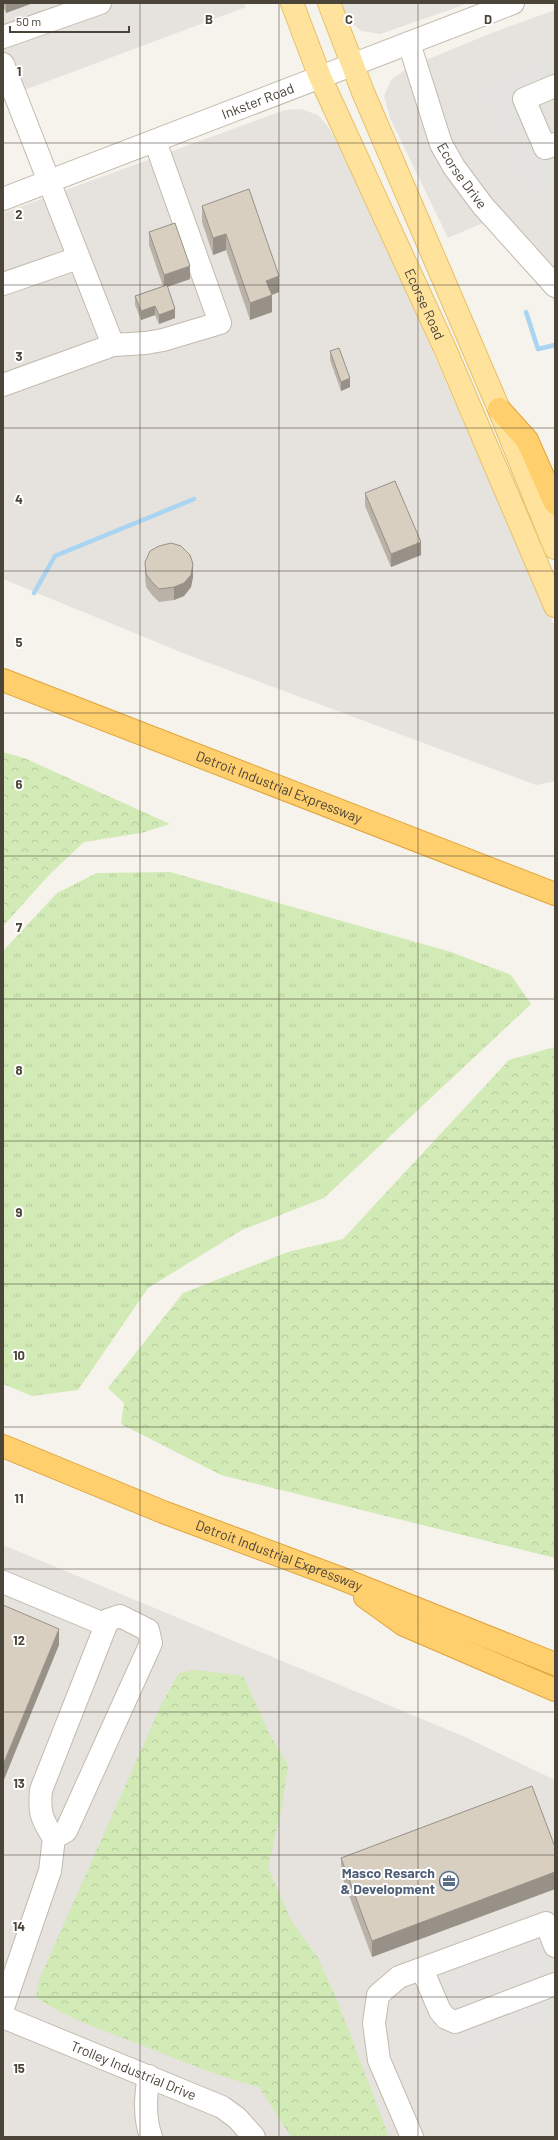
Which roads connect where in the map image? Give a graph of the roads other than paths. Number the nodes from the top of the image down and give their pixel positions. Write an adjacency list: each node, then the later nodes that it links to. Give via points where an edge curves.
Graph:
1 (100, 3): 5 (street)
2 (292, 3): 9 (main road, Ecorse Road)
3 (329, 3): 8 (main road, Ecorse Road)
4 (500, 5): 6 (street, Inkster Road)
5 (3, 37)
6 (410, 43): 8 (street, Inkster Road); 15 (street, Ecorse Drive, via 441,144 454,167 483,206)
7 (3, 64): 13 (street)
8 (353, 64): 9 (street, Inkster Road); 22 (main road, Ecorse Road)
9 (320, 77): 11 (street, Inkster Road); 25 (main road, Ecorse Road, via 446,351)
10 (555, 86): 12 (street, via 524,98 545,148)
11 (155, 141): 13 (street, Inkster Road); 20 (street, via 220,323 163,340)
12 (555, 144)
13 (50, 181): 14 (street, Inkster Road); 16 (street)
14 (3, 199)
15 (527, 255): 17 (street); 19 (street, Ecorse Drive)
16 (78, 258): 18 (street); 20 (street)
17 (555, 272)
18 (3, 284)
19 (555, 286)
20 (113, 345): 21 (street)
21 (3, 385)
22 (499, 408): 23 (highway, via 527,440); 24 (main road, Ecorse Road)
23 (555, 503)
24 (555, 548)
25 (555, 606)
26 (3, 680): 27 (highway, Detroit Industrial Expressway)
27 (555, 894)
28 (3, 1446): 29 (highway, Detroit Industrial Expressway, via 163,1512)
29 (340, 1578): 32 (highway, Detroit Industrial Expressway); 33 (highway, via 404,1625)
30 (3, 1582): 31 (street)
31 (106, 1624): 34 (street, via 41,1790 39,1806 42,1820); 34 (street, via 108,1620 120,1616 148,1630 151,1643 66,1831)
32 (555, 1664)
33 (555, 1690)
34 (54, 1838): 38 (street, via 50,1871)
35 (555, 1946): 36 (street, via 546,1923)
36 (422, 1969): 37 (street, via 440,2011 446,2018 455,2022); 43 (street, via 399,1978 378,1995 374,2023 379,2060)
37 (555, 1984)
38 (3, 2008)
39 (3, 2017): 40 (street, Trolley Industrial Drive)
40 (149, 2076): 41 (street, via 146,2117); 42 (street, Trolley Industrial Drive, via 222,2107 237,2118)
41 (151, 2137)
42 (254, 2137)
43 (412, 2137)

